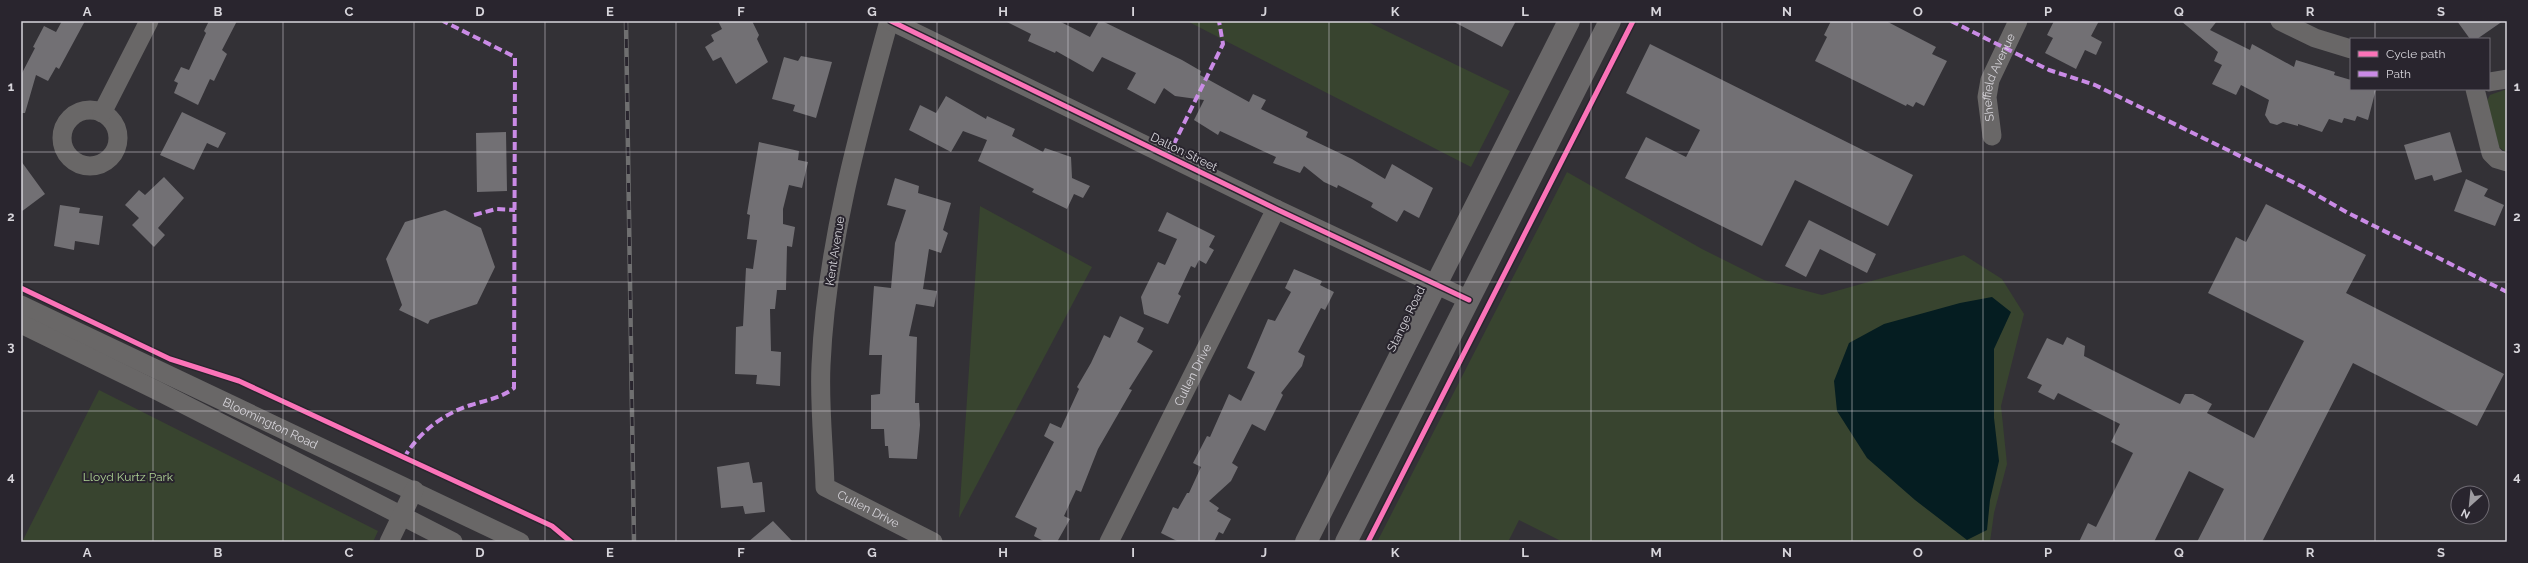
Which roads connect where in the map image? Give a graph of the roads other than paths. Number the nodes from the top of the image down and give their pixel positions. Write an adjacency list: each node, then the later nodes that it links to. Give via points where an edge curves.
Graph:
1 (149, 21): 11 (street)
2 (890, 21): 14 (street, Dalton Street); 19 (street, Kent Avenue, via 858,137 834,249 821,366)
3 (1569, 21): 15 (main road, Stange Road)
4 (1610, 21): 16 (main road)
5 (2018, 21): 12 (street, Sheffield Avenue, via 1990,80 1987,98)
6 (2280, 21): 7 (street, via 2315,38)
7 (2350, 49)
8 (2507, 78): 9 (street)
9 (2490, 82)
10 (2475, 90): 13 (street, via 2491,153 2497,160)
11 (102, 113)
12 (1992, 136)
13 (2507, 162)
14 (1276, 208): 15 (street, Dalton Street); 26 (street, Cullen Drive)
15 (1435, 283): 16 (street, Dalton Street); 27 (main road, Stange Road)
16 (1469, 300): 28 (main road)
17 (21, 305): 20 (street, Bloomington Road)
18 (21, 324): 21 (street, Bloomington Road)
19 (825, 487): 25 (street, Cullen Drive)
20 (414, 490): 21 (street); 24 (street, Bloomington Road)
21 (402, 516): 22 (street); 23 (street, Bloomington Road)
22 (388, 542)
23 (453, 542)
24 (520, 542)
25 (933, 542)
26 (1109, 542)
27 (1306, 542)
28 (1346, 542)

